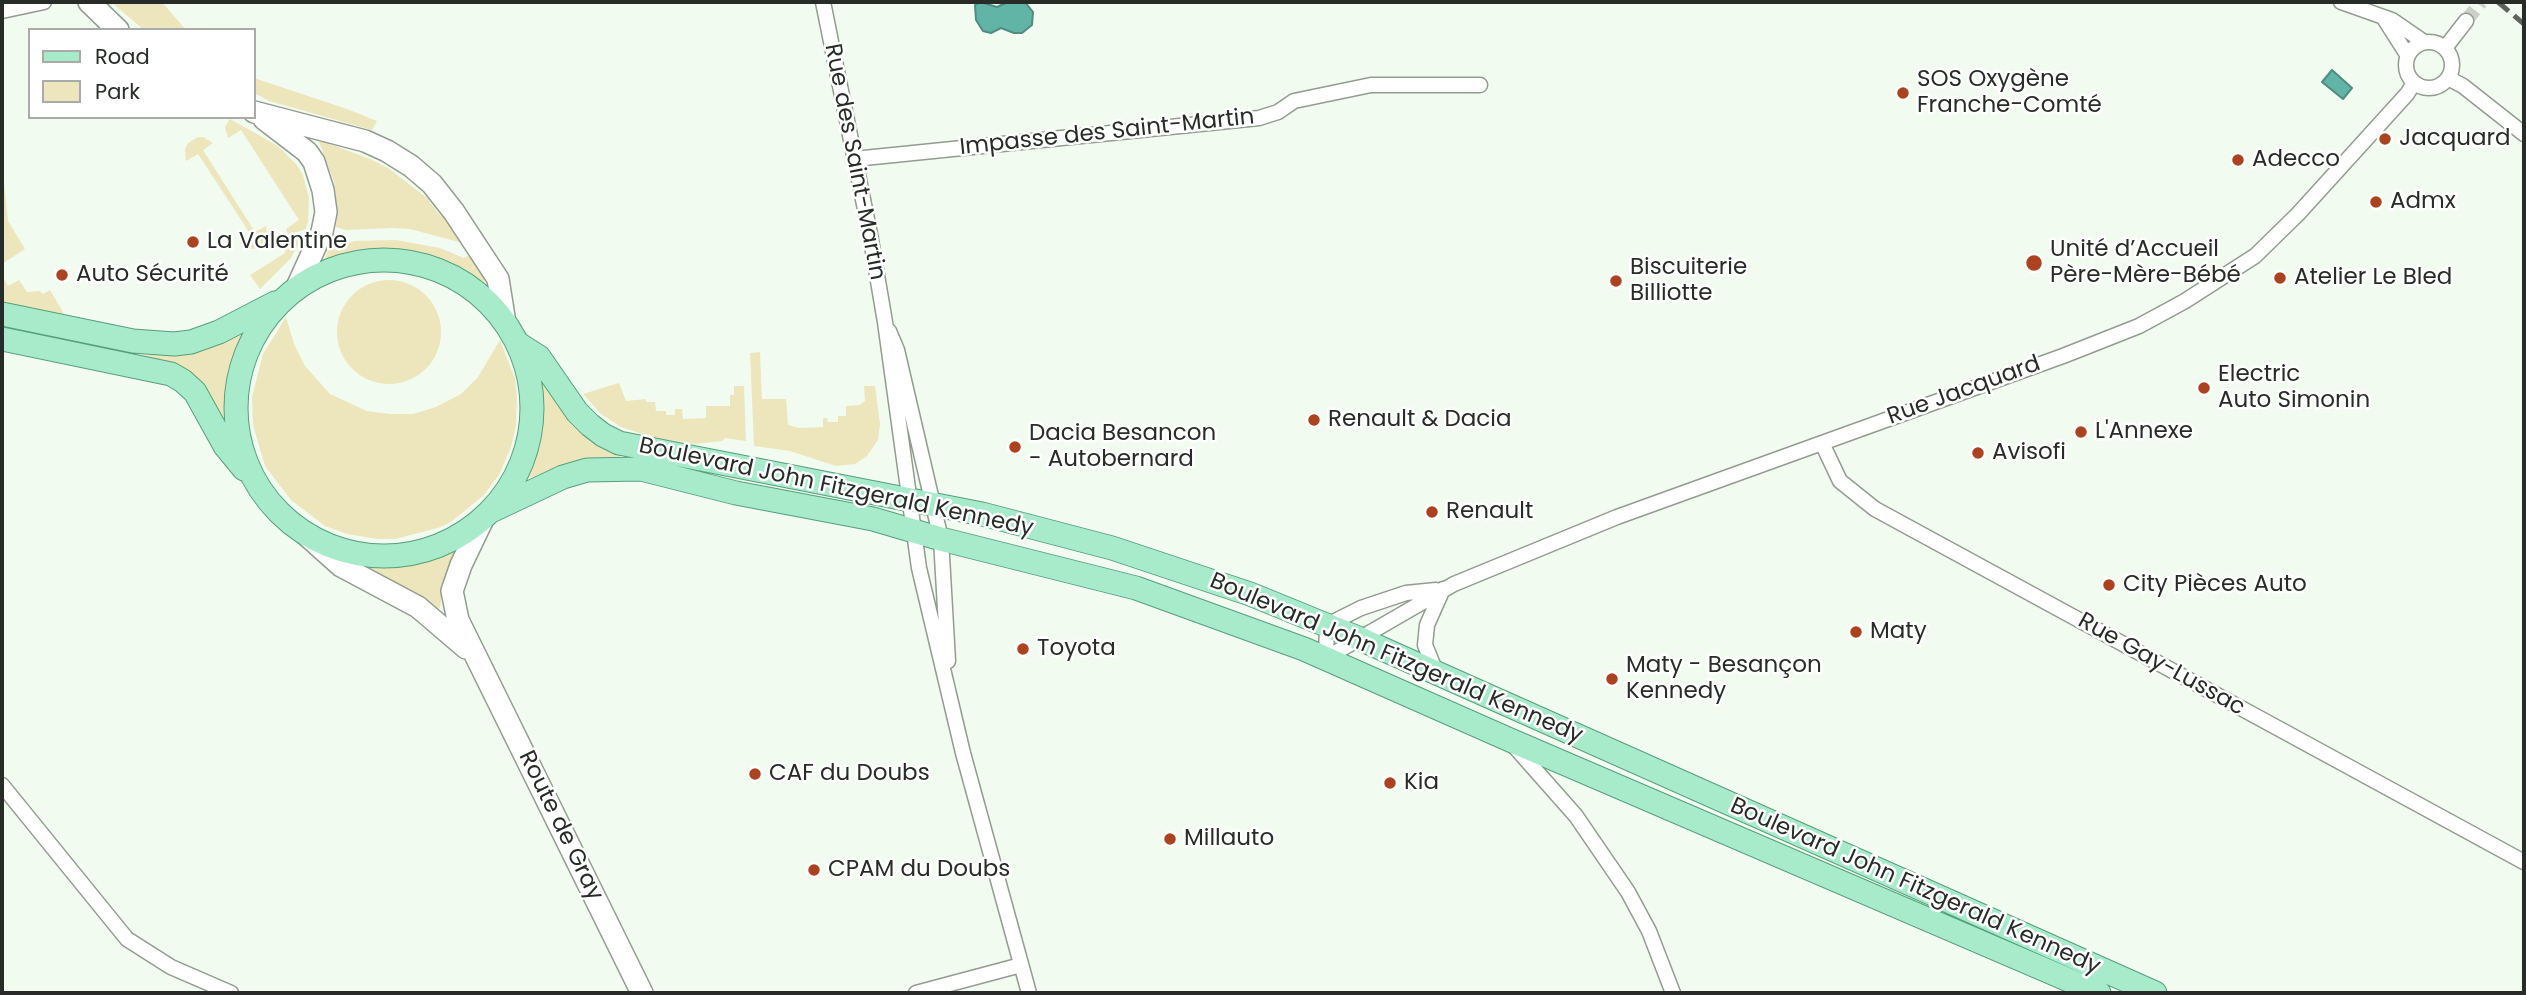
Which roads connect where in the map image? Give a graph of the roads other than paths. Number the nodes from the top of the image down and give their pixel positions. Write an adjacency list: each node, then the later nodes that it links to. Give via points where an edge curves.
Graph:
1 (44, 2): 5 (street)
2 (89, 2): 8 (main road)
3 (823, 2): 18 (street, Rue des Saint-Martin)
4 (2341, 2): 6 (street)
5 (2, 11)
6 (2384, 19): 9 (street); 11 (street)
7 (2466, 21): 10 (street)
8 (116, 28)
9 (2424, 42): 10 (street); 11 (street)
10 (2445, 48): 12 (street, via 2452,62)
11 (2408, 56): 13 (street, via 2406,69)
12 (2448, 78): 13 (street, via 2436,87); 17 (street)
13 (2414, 83): 25 (street, Rue Jacquard, via 2255,256 2185,302 2063,356)
14 (1480, 85): 18 (street, Impasse des Saint-Martin, via 1371,85 1294,101 1259,117)
15 (256, 113): 22 (main road, via 365,141 411,166 454,212 498,279)
16 (256, 114): 19 (main road, via 307,152 323,190 326,212 322,232)
17 (2524, 134)
18 (854, 159): 21 (street, Rue des Saint-Martin)
19 (290, 293): 20 (main road, via 219,332 174,344 133,341); 22 (main road, via 348,264 407,261 462,282); 26 (main road, via 260,326 239,377 238,433)
20 (2, 314)
21 (885, 322): 27 (street, Rue des Saint-Martin); 28 (street, Rue des Saint-Martin, via 897,349)
22 (505, 323): 24 (main road)
23 (2, 339): 26 (main road, via 155,370 183,381 195,392 229,452)
24 (517, 343): 27 (main road, Boulevard John Fitzgerald Kennedy, via 539,357 590,425 619,443); 29 (main road, via 531,390 530,431 518,471)
25 (1822, 443): 33 (street, Rue Jacquard, via 1617,517); 42 (street, Rue Gay-Lussac, via 1840,481 1875,509)
26 (257, 485): 31 (main road)
27 (908, 498): 28 (main road, Boulevard John Fitzgerald Kennedy); 30 (street, Rue des Saint-Martin)
28 (935, 505): 32 (street, Rue des Saint-Martin); 34 (main road, Boulevard John Fitzgerald Kennedy, via 1112,548)
29 (487, 515): 30 (main road, Boulevard John Fitzgerald Kennedy, via 563,477 587,470 641,469 736,493 868,517); 31 (main road, via 442,545 396,556 347,552); 36 (main road, Route de Gray, via 452,591 458,620)
30 (913, 531): 32 (main road, Boulevard John Fitzgerald Kennedy); 39 (street, Rue des Saint-Martin)
31 (303, 532): 36 (main road, Route de Gray, via 341,566 418,607)
32 (941, 539): 37 (main road, Boulevard John Fitzgerald Kennedy, via 1136,588); 39 (street, Rue des Saint-Martin)
33 (1443, 589): 34 (street, Rue Jacquard, via 1406,593); 35 (street, Rue Jacquard); 38 (street, via 1427,625 1425,645)
34 (1327, 625): 35 (main road, Boulevard John Fitzgerald Kennedy); 37 (street)
35 (1358, 638): 37 (street, Rue Jacquard); 38 (main road, Boulevard John Fitzgerald Kennedy)
36 (477, 658): 45 (main road, Route de Gray)
37 (1325, 658): 40 (main road, Boulevard John Fitzgerald Kennedy)
38 (1436, 673): 50 (main road, Boulevard John Fitzgerald Kennedy)
39 (949, 690): 43 (street)
40 (1510, 740): 48 (street, via 1576,816 1628,892); 49 (main road, Boulevard John Fitzgerald Kennedy)
41 (2, 785): 44 (street, via 127,939 172,967)
42 (2524, 862)
43 (1021, 965): 46 (street); 47 (street)
44 (231, 993)
45 (642, 993)
46 (916, 993)
47 (1029, 993)
48 (1673, 993)
49 (2099, 993)
50 (2155, 993)

